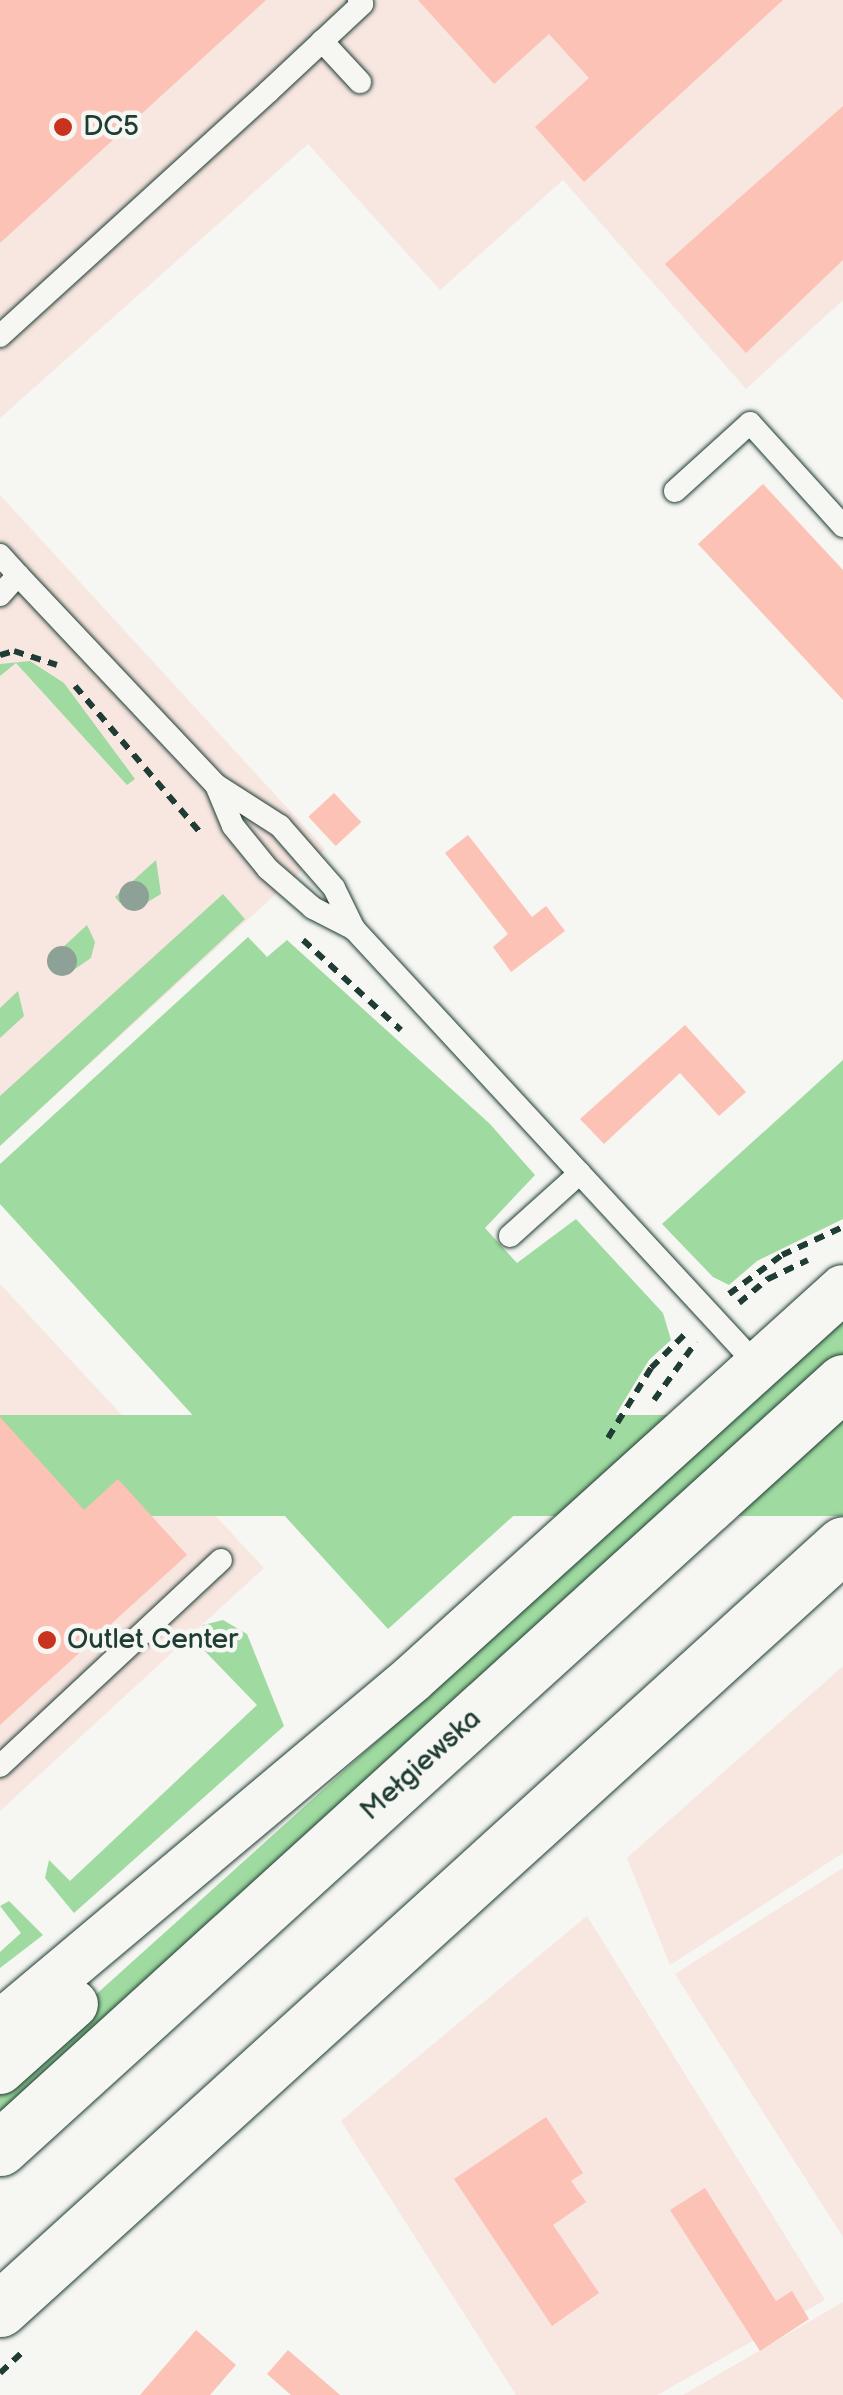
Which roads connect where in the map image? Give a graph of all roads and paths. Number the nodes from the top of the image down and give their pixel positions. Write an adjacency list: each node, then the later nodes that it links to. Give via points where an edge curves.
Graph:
1 (359, 0): 2 (lane)
2 (322, 41): 3 (lane); 4 (lane)
3 (360, 82)
4 (0, 336)
5 (675, 491): 6 (lane, via 750,424)
6 (843, 526)
7 (0, 555): 8 (lane)
8 (18, 575): 9 (lane); 11 (lane)
9 (0, 595)
10 (0, 655): 12 (path, via 14,651 58,666 192,829)
11 (216, 784): 13 (lane, via 280,826 334,888); 13 (lane, via 232,826 278,879)
12 (210, 840)
13 (354, 929): 16 (lane)
14 (293, 930): 15 (path)
15 (411, 1039)
16 (580, 1173): 18 (lane); 20 (lane)
17 (843, 1227): 20 (path, via 761,1267)
18 (510, 1236)
19 (843, 1288): 23 (street)
20 (709, 1312): 22 (path); 23 (lane)
21 (680, 1324): 22 (path)
22 (680, 1338): 25 (path, via 651,1368)
23 (758, 1366): 28 (street)
24 (843, 1382): 32 (main road, Mełgiewska)
25 (602, 1445)
26 (843, 1544): 33 (main road)
27 (221, 1560): 29 (lane)
28 (412, 1679): 30 (street); 31 (street, via 295,1801)
29 (0, 1766)
30 (0, 2025)
31 (0, 2070)
32 (0, 2148)
33 (0, 2309)

